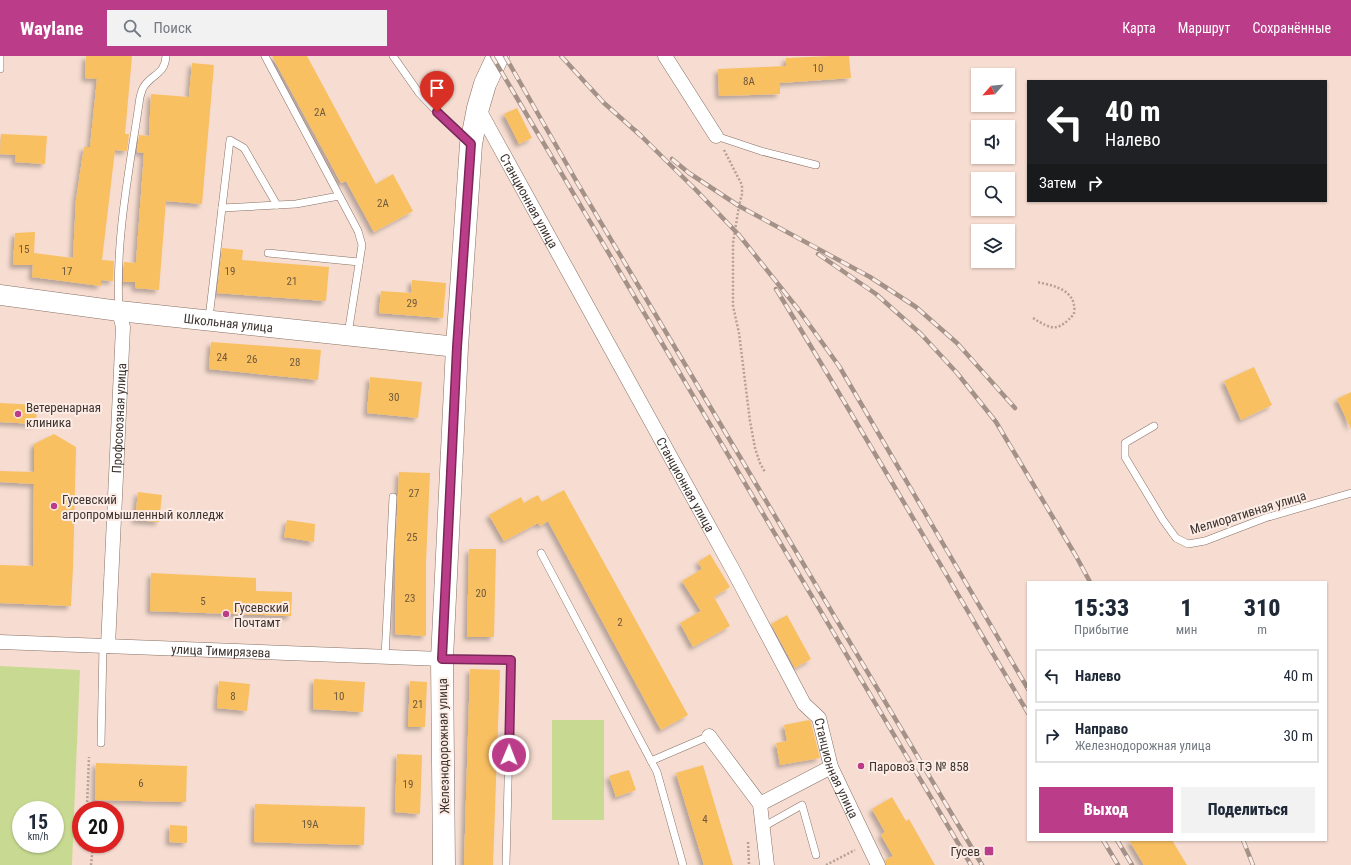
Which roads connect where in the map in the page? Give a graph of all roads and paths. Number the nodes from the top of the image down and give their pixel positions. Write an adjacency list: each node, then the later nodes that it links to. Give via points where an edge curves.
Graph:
1 (0, 56): 7 (lane)
2 (166, 56): 19 (lane, via 165,64 144,87 140,97 119,245)
3 (265, 56): 12 (lane)
4 (393, 56): 10 (lane, via 419,93)
5 (498, 56): 8 (main road, Железнодорожная улица, via 485,84)
6 (665, 56): 9 (street)
7 (0, 69)
8 (478, 108): 10 (main road, Железнодорожная улица); 37 (street, Станционная улица, via 804,704 819,718)
9 (716, 136): 11 (lane); 25 (path, via 742,185 733,243 733,306 755,448)
10 (471, 144): 23 (main road, Железнодорожная улица)
11 (816, 165)
12 (340, 196): 13 (lane); 16 (lane, via 358,231 362,245)
13 (277, 205): 14 (lane); 14 (lane, via 244,148 230,140)
14 (222, 208): 21 (lane)
15 (268, 253): 16 (lane)
16 (359, 262): 22 (lane)
17 (1036, 282): 20 (path, via 1060,288 1070,296 1074,304 1074,314 1064,324 1052,328)
18 (0, 295): 19 (main road, Школьная улица)
19 (119, 311): 21 (main road, Школьная улица); 30 (street, Профсоюзная улица, via 123,327)
20 (1033, 318)
21 (209, 321): 22 (main road, Школьная улица)
22 (348, 336): 23 (main road, Школьная улица)
23 (457, 347): 32 (main road, Железнодорожная улица)
24 (1154, 426): 26 (lane, Мелиоративная улица, via 1125,443 1125,458 1176,538 1188,544)
25 (765, 472)
26 (1351, 493)
27 (393, 497): 31 (lane)
28 (541, 553): 36 (lane)
29 (0, 642): 30 (street, улица Тимирязева)
30 (105, 646): 31 (street, улица Тимирязева); 34 (lane)
31 (385, 657): 32 (street, улица Тимирязева)
32 (442, 659): 45 (main road, Железнодорожная улица); 46 (lane, via 511,660)
33 (709, 736): 36 (lane); 39 (street)
34 (101, 743)
35 (89, 757): 38 (path)
36 (652, 761): 47 (lane, via 658,772)
37 (831, 767): 39 (street); 50 (street, Станционная улица)
38 (87, 801)
39 (760, 804): 40 (street)
40 (762, 827): 43 (lane, via 802,805); 48 (street)
41 (861, 846): 49 (path)
42 (92, 853): 44 (path)
43 (816, 855)
44 (91, 865)
45 (444, 865)
46 (506, 865)
47 (683, 865)
48 (767, 865)
49 (826, 865)
50 (878, 865)

